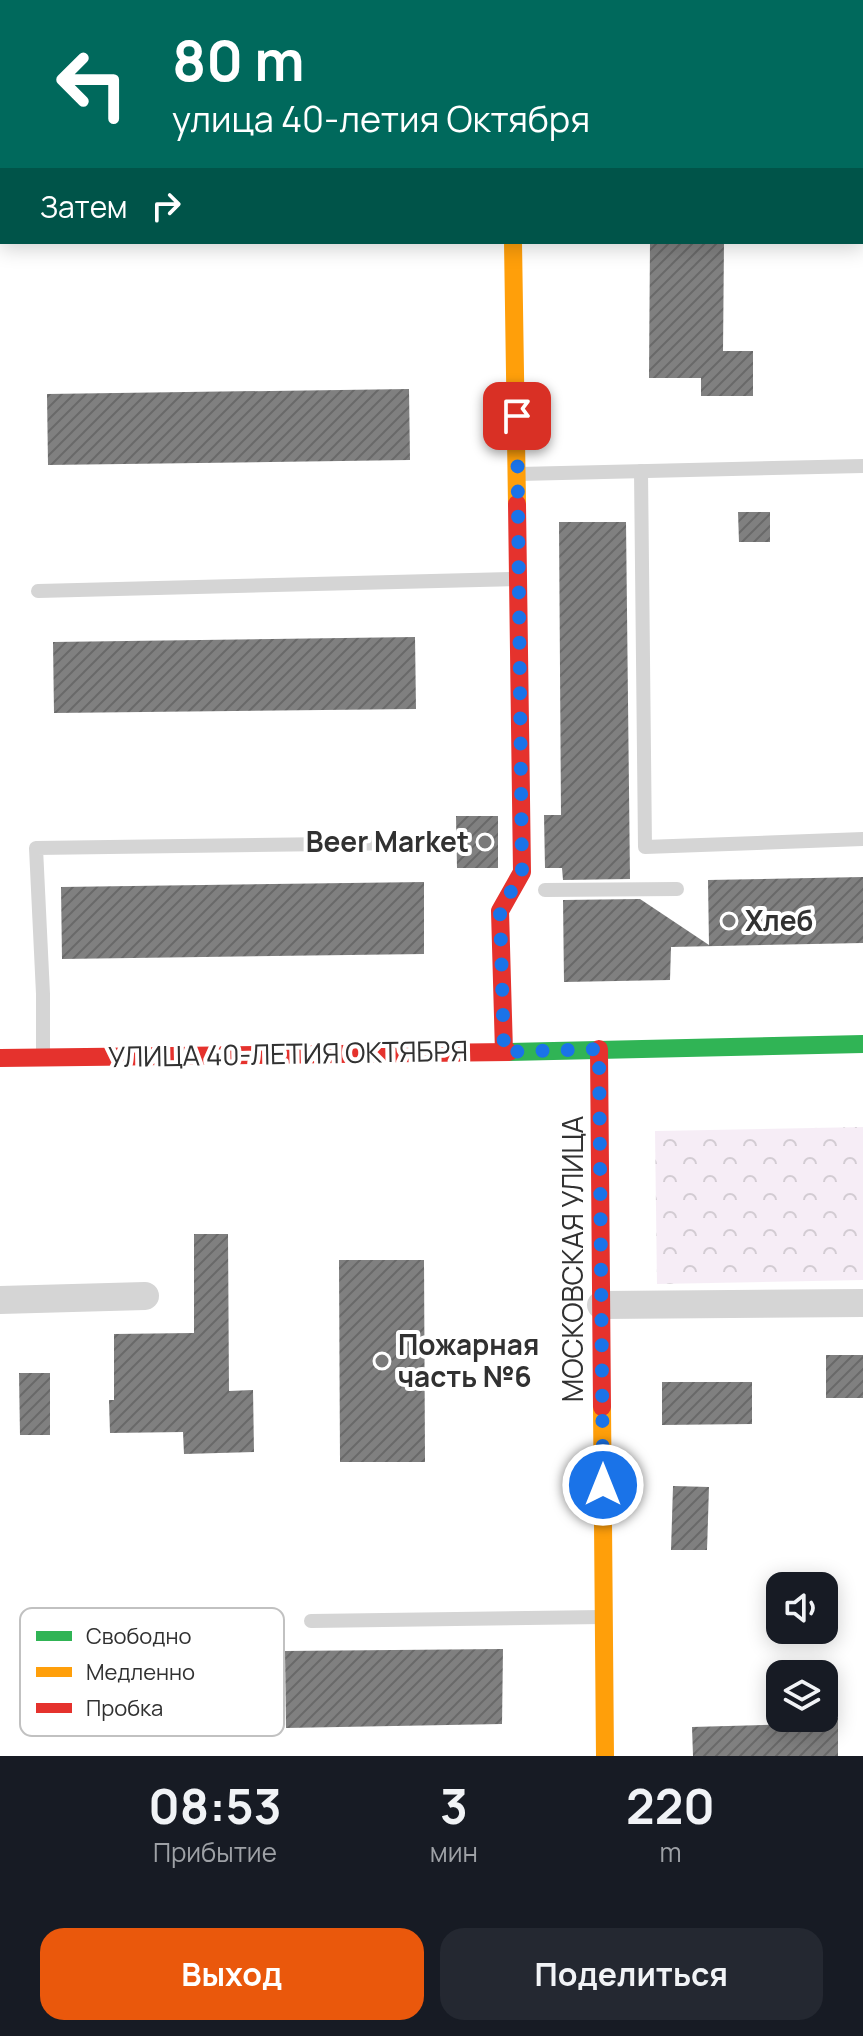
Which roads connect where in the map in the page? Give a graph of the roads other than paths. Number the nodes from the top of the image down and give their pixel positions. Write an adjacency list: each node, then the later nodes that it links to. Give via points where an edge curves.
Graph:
1 (513, 244): 4 (street)
2 (863, 466): 3 (lane)
3 (641, 471): 4 (lane); 7 (lane, via 645,847)
4 (518, 474): 5 (street)
5 (520, 579): 6 (lane); 13 (street, via 522,872 500,911)
6 (38, 591)
7 (863, 839)
8 (407, 843): 14 (lane, via 36,848)
9 (677, 889): 10 (lane)
10 (545, 890)
11 (863, 1044): 12 (street, УЛИЦА 40-ЛЕТИЯ ОКТЯБРЯ)
12 (599, 1049): 13 (street, УЛИЦА 40-ЛЕТИЯ ОКТЯБРЯ); 19 (street, МОСКОВСКАЯ УЛИЦА)
13 (504, 1052): 14 (street, УЛИЦА 40-ЛЕТИЯ ОКТЯБРЯ)
14 (43, 1057): 15 (street, УЛИЦА 40-ЛЕТИЯ ОКТЯБРЯ)
15 (0, 1058)
16 (145, 1296): 17 (street)
17 (0, 1300)
18 (863, 1303): 19 (street)
19 (601, 1305): 20 (street, МОСКОВСКАЯ УЛИЦА)
20 (603, 1617): 21 (lane); 22 (street, МОСКОВСКАЯ УЛИЦА)
21 (311, 1621)
22 (605, 1756)

